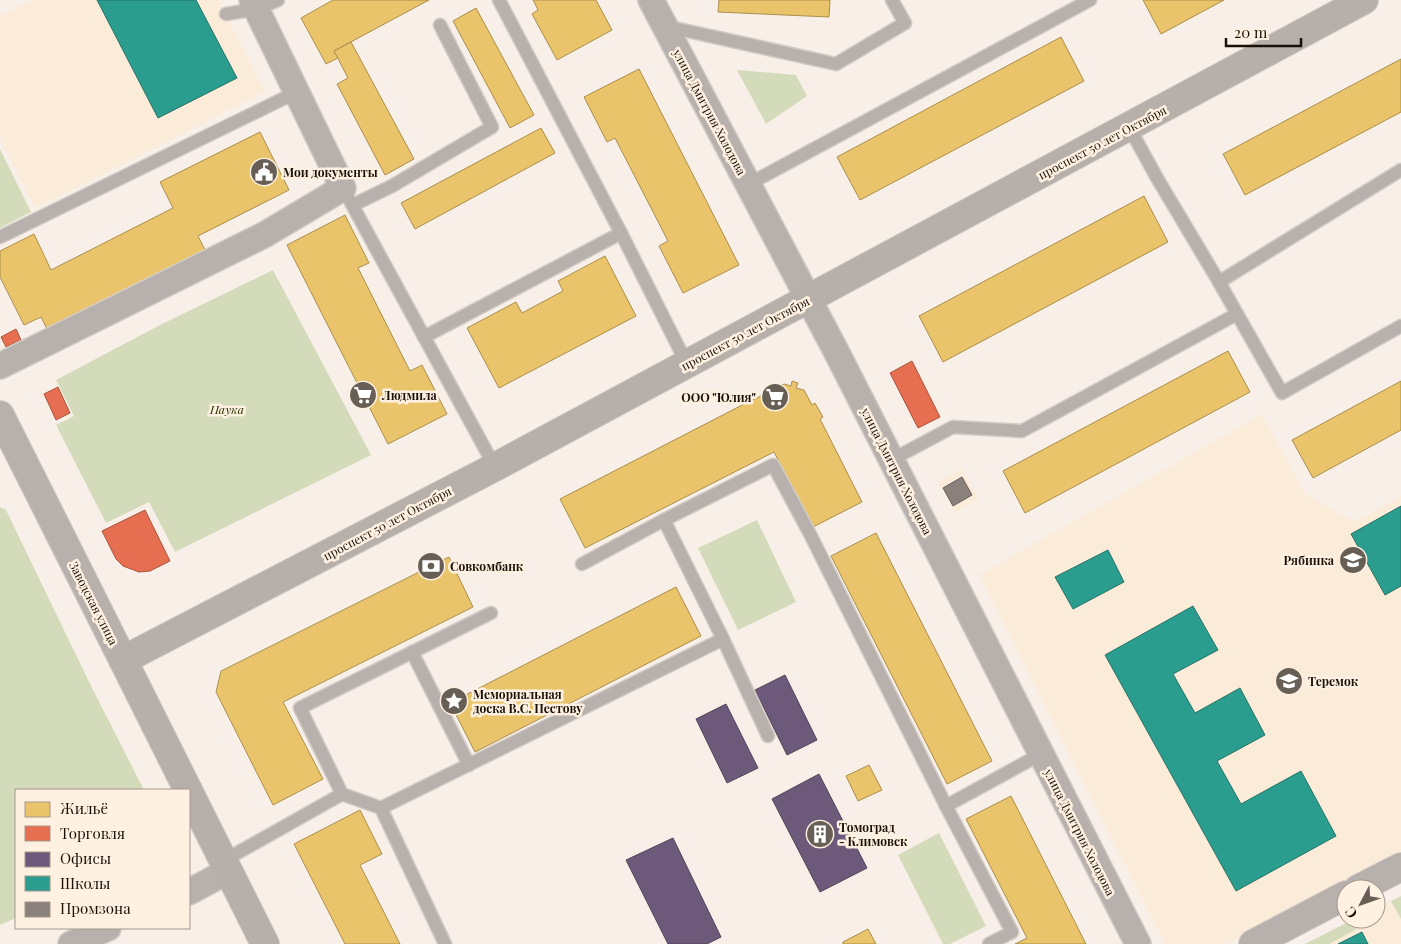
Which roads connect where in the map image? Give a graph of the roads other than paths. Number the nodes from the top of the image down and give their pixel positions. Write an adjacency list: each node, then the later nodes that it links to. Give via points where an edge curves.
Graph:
1 (499, 0): 15 (lane)
2 (651, 0): 9 (street, улица Дмитрия Холодова)
3 (892, 0): 9 (lane, via 905,23 836,64)
4 (1090, 0): 13 (lane)
5 (1364, 0): 11 (main road, проспект 50 лет Октября)
6 (262, 3): 7 (lane); 10 (street)
7 (226, 14)
8 (440, 25): 14 (lane, via 492,127 392,186)
9 (665, 26): 13 (street, улица Дмитрия Холодова)
10 (297, 92): 14 (street); 16 (lane)
11 (1129, 128): 17 (lane); 18 (main road, проспект 50 лет Октября)
12 (1401, 170): 17 (lane)
13 (748, 185): 18 (street, улица Дмитрия Холодова)
14 (348, 197): 21 (lane); 23 (street, via 264,235)
15 (621, 233): 21 (lane); 22 (lane)
16 (0, 237)
17 (1219, 282): 19 (lane)
18 (808, 299): 22 (main road, проспект 50 лет Октября); 25 (street, улица Дмитрия Холодова)
19 (1238, 314): 20 (lane, via 1282,393); 25 (lane, via 1022,431 953,426)
20 (1401, 326)
21 (424, 337): 26 (lane)
22 (687, 364): 26 (main road, проспект 50 лет Октября)
23 (0, 366)
24 (0, 416): 32 (street, Заводская улица)
25 (891, 460): 34 (street, улица Дмитрия Холодова)
26 (495, 467): 32 (main road, проспект 50 лет Октября)
27 (664, 520): 28 (lane); 30 (lane); 39 (lane, via 772,465)
28 (582, 564)
29 (491, 613): 31 (lane)
30 (723, 639): 33 (lane); 35 (lane)
31 (412, 652): 35 (lane); 37 (lane, via 300,708)
32 (122, 660): 36 (main road, Заводская улица)
33 (768, 736)
34 (1041, 754): 39 (lane); 51 (street, улица Дмитрия Холодова)
35 (469, 765): 40 (lane)
36 (187, 789)
37 (342, 794): 40 (lane); 41 (lane)
38 (190, 795): 41 (main road, Заводская улица)
39 (946, 806): 50 (lane, via 1012,932)
40 (381, 808): 49 (lane)
41 (226, 866): 44 (street); 48 (main road, Заводская улица)
42 (1401, 867): 43 (street)
43 (1378, 879)
44 (190, 891)
45 (1336, 900): 52 (street)
46 (106, 929): 47 (street)
47 (71, 944)
48 (265, 944)
49 (445, 944)
50 (989, 944)
51 (1138, 944)
52 (1253, 944)

